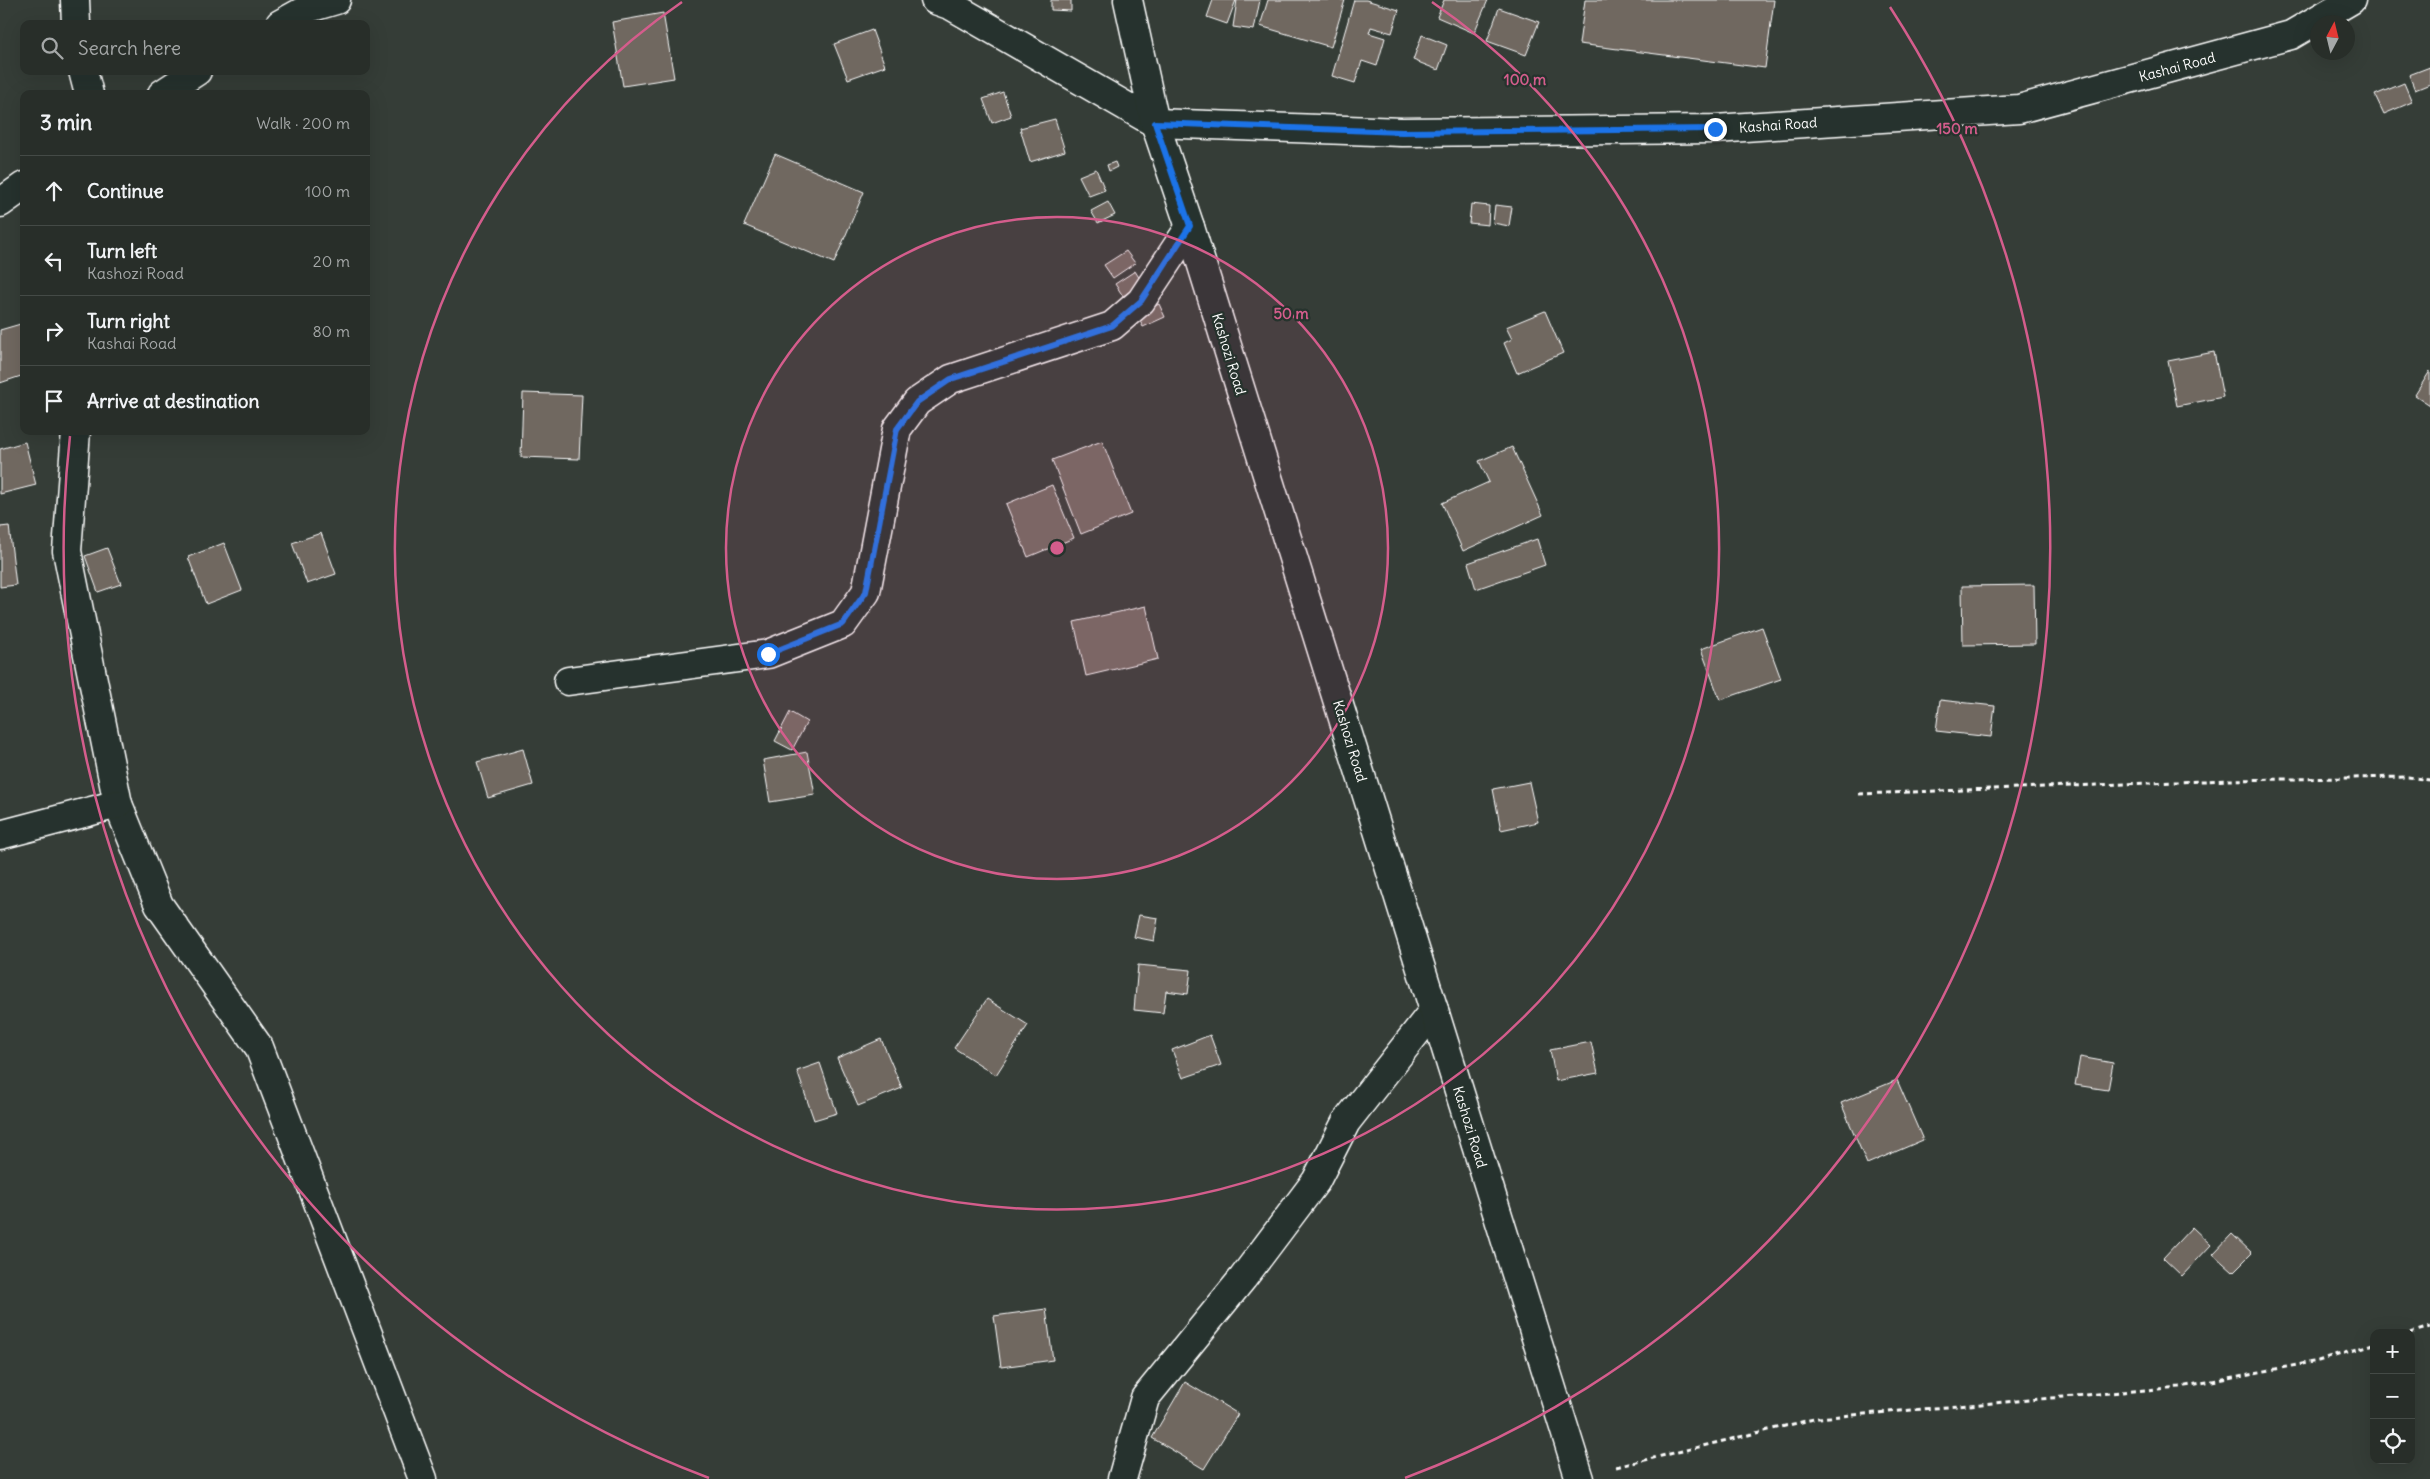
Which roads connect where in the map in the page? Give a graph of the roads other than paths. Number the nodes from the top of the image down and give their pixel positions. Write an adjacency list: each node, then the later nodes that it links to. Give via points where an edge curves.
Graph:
1 (75, 0): 6 (street)
2 (336, 0): 7 (street, via 308,8)
3 (934, 0): 12 (street, via 952,6)
4 (1128, 0): 12 (street, Kashozi Road)
5 (2351, 0): 12 (street, Kashai Road, via 2291,35 2019,109 1715,129 1402,132)
6 (76, 20)
7 (287, 20)
8 (84, 75): 10 (street)
9 (191, 75): 11 (street)
10 (88, 90)
11 (168, 90)
12 (1155, 123): 15 (street, Kashozi Road)
13 (20, 189): 14 (street)
14 (0, 203)
15 (1190, 226): 17 (street, via 1141,301 1112,326 951,379 917,402 897,429 866,592 843,624 768,654); 20 (street, Kashozi Road)
16 (76, 435): 18 (street, via 67,551)
17 (568, 681)
18 (118, 804): 19 (street); 22 (street, via 159,905 259,1047)
19 (0, 835)
20 (1434, 1010): 21 (street, Kashozi Road); 23 (street, via 1346,1122 1316,1181 1146,1398)
21 (1580, 1478)
22 (424, 1479)
23 (1122, 1479)

